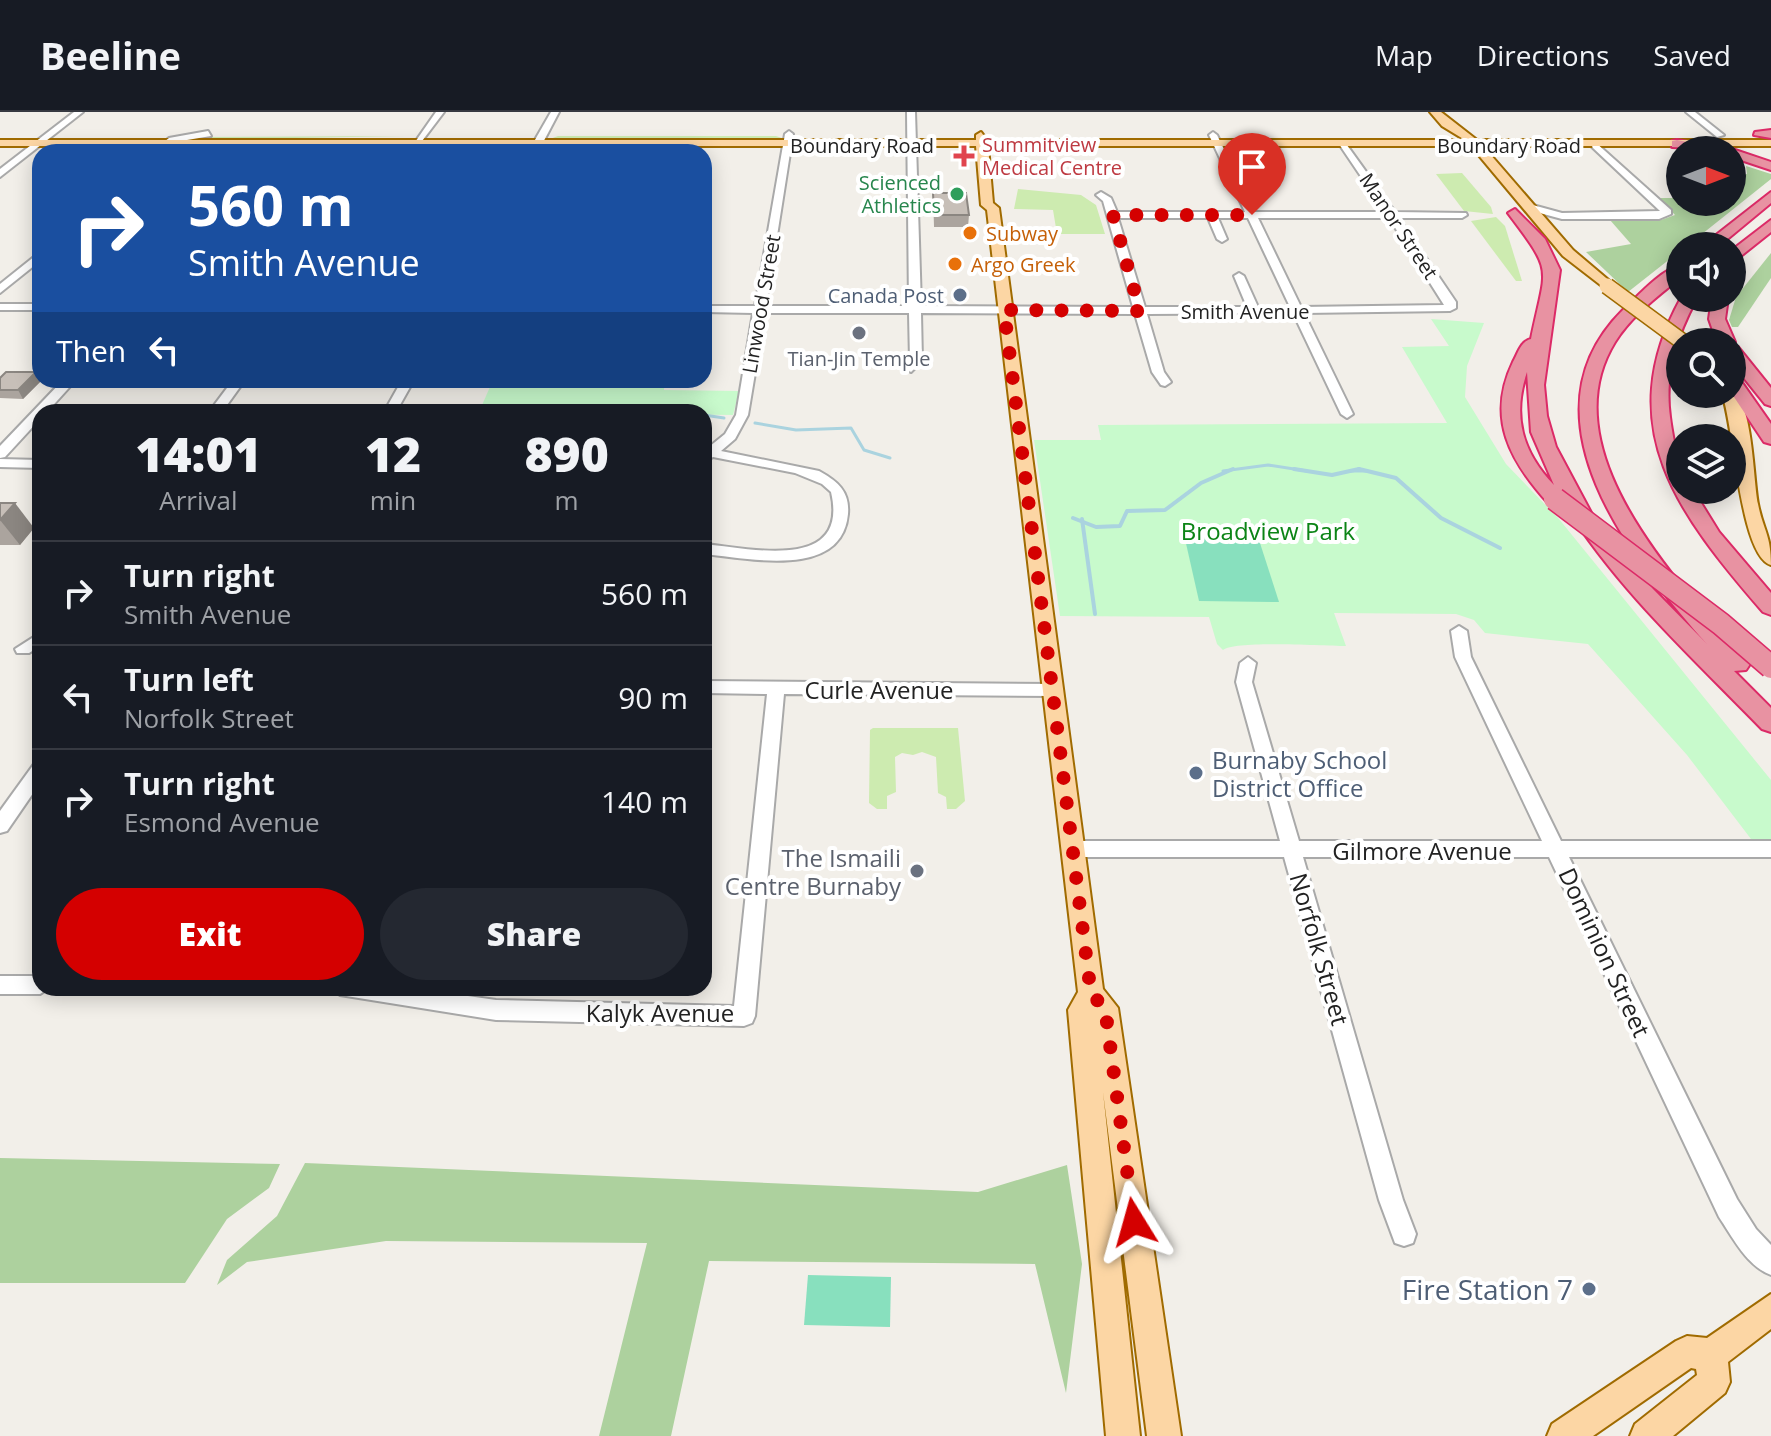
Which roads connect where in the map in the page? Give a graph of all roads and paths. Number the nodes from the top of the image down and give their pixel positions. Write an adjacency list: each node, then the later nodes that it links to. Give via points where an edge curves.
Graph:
1 (79, 112): 12 (street)
2 (440, 112): 33 (street)
3 (555, 112): 22 (street)
4 (911, 112): 15 (street)
5 (1435, 112): 9 (main road)
6 (1690, 112): 10 (street)
7 (0, 134): 12 (main road, Boundary Road)
8 (208, 134): 12 (main road, Boundary Road); 26 (street); 31 (main road, Boundary Road)
9 (1449, 134): 17 (main road, Boundary Road); 18 (main road, Boundary Road); 18 (main road); 36 (main road, Boundary Road); 42 (main road)
10 (1720, 135): 11 (main road, Boundary Road); 19 (main road, Boundary Road)
11 (1768, 137): 13 (main road, Boundary Road)
12 (45, 138): 20 (main road, Boundary Road); 24 (street); 25 (main road, Boundary Road)
13 (1746, 139)
14 (789, 140): 15 (main road, Boundary Road); 22 (main road, Boundary Road); 37 (main road, Boundary Road); 67 (street, Linwood Street)
15 (912, 140): 16 (main road, Boundary Road); 68 (street)
16 (987, 140): 17 (main road, Boundary Road); 38 (main road, Boundary Road); 69 (main road, via 987,205 993,208)
17 (1216, 140): 36 (main road, Boundary Road); 38 (main road, Boundary Road); 50 (street)
18 (1470, 140): 19 (main road, Boundary Road); 47 (main road)
19 (1597, 140): 23 (main road, Boundary Road); 47 (street, via 1667,212 1562,216)
20 (0, 143)
21 (320, 143): 29 (main road, Boundary Road); 30 (main road, Boundary Road); 32 (main road)
22 (538, 143): 34 (main road, Boundary Road); 35 (main road, Boundary Road)
23 (1666, 143)
24 (38, 144)
25 (108, 144)
26 (176, 144)
27 (180, 144): 28 (main road, Boundary Road)
28 (210, 144)
29 (312, 144)
30 (368, 144)
31 (396, 144)
32 (410, 144)
33 (416, 144)
34 (476, 144)
35 (563, 144)
36 (1344, 144): 51 (street, Manor Street)
37 (712, 145)
38 (1038, 145): 40 (main road)
39 (32, 148): 44 (street)
40 (1003, 155)
41 (1746, 158): 43 (highway)
42 (1468, 160)
43 (1771, 166)
44 (0, 174)
45 (1101, 195): 48 (street)
46 (1771, 196): 54 (highway)
47 (1517, 207): 74 (highway, via 1551,263); 75 (main road, bridge)
48 (1113, 215): 49 (street); 70 (street)
49 (1212, 215): 50 (street); 55 (street)
50 (1252, 215): 51 (street); 72 (street)
51 (1391, 215): 52 (street); 65 (street, Manor Street)
52 (1462, 215)
53 (1771, 224): 56 (highway)
54 (1727, 232)
55 (1222, 239)
56 (1749, 244): 57 (highway); 58 (highway)
57 (1746, 246)
58 (1746, 250)
59 (32, 262): 62 (street)
60 (1239, 276): 71 (street)
61 (1666, 282): 96 (highway, via 1618,325 1599,353 1587,401 1592,442 1613,501)
62 (0, 290)
63 (0, 307): 64 (street)
64 (32, 307)
65 (1450, 308): 72 (street, Smith Avenue)
66 (712, 309): 67 (street, Smith Avenue)
67 (760, 310): 68 (street, Smith Avenue); 88 (street, Linwood Street, via 742,415)
68 (915, 310): 69 (street, Smith Avenue); 76 (street, via 916,361)
69 (1004, 310): 70 (street, Smith Avenue); 105 (main road)
70 (1140, 311): 71 (street, Smith Avenue); 78 (street)
71 (1254, 311): 72 (street, Smith Avenue)
72 (1297, 311): 84 (street)
73 (1681, 312): 87 (highway, via 1657,400)
74 (1543, 323): 96 (highway, bridge, via 1509,395 1508,428 1522,462 1555,499); 107 (highway, via 1535,406 1557,471 1623,567)
75 (1666, 329)
76 (911, 368)
77 (1746, 369): 80 (highway)
78 (1165, 382)
79 (62, 388): 82 (street)
80 (1771, 400)
81 (1746, 401): 86 (highway)
82 (47, 404)
83 (1736, 408): 95 (main road, via 1750,508)
84 (1347, 414)
85 (32, 420): 89 (street)
86 (1771, 438)
87 (1666, 447)
88 (712, 453)
89 (0, 454)
90 (712, 457): 94 (street, via 818,474 838,491 841,517 830,542 808,555)
91 (0, 463): 92 (street)
92 (32, 464)
93 (1692, 504): 97 (highway, via 1730,561)
94 (712, 550)
95 (1771, 559)
96 (1672, 587): 102 (highway, bridge); 106 (highway)
97 (1771, 607)
98 (1459, 631): 111 (street, Dominion Street, via 1463,657)
99 (32, 644): 100 (street)
100 (23, 649)
101 (1248, 663): 113 (street, Norfolk Street, via 1244,682)
102 (1771, 667)
103 (712, 687): 104 (street, Curle Avenue)
104 (776, 689): 105 (street, Curle Avenue); 117 (street, Kalyk Avenue, via 744,1016 496,1010)
105 (1054, 690): 110 (main road)
106 (1771, 700)
107 (1771, 723)
108 (32, 780): 109 (street)
109 (0, 826)
110 (1074, 849): 113 (street, Gilmore Avenue); 116 (main road)
111 (1556, 849): 112 (street, Gilmore Avenue); 113 (street, Gilmore Avenue); 119 (street, Dominion Street, via 1734,1219)
112 (1771, 849)
113 (1292, 850): 118 (street, Norfolk Street)
114 (0, 985): 115 (street)
115 (32, 985)
116 (1091, 994): 122 (main road, via 1081,1010); 123 (main road, via 1105,1008)
117 (401, 996)
118 (1404, 1234)
119 (1771, 1263)
120 (1771, 1310): 121 (main road)
121 (1711, 1355): 124 (main road, via 1687,1352); 125 (main road, via 1714,1382)
122 (1123, 1436)
123 (1164, 1436)
124 (1564, 1436)
125 (1647, 1436)

